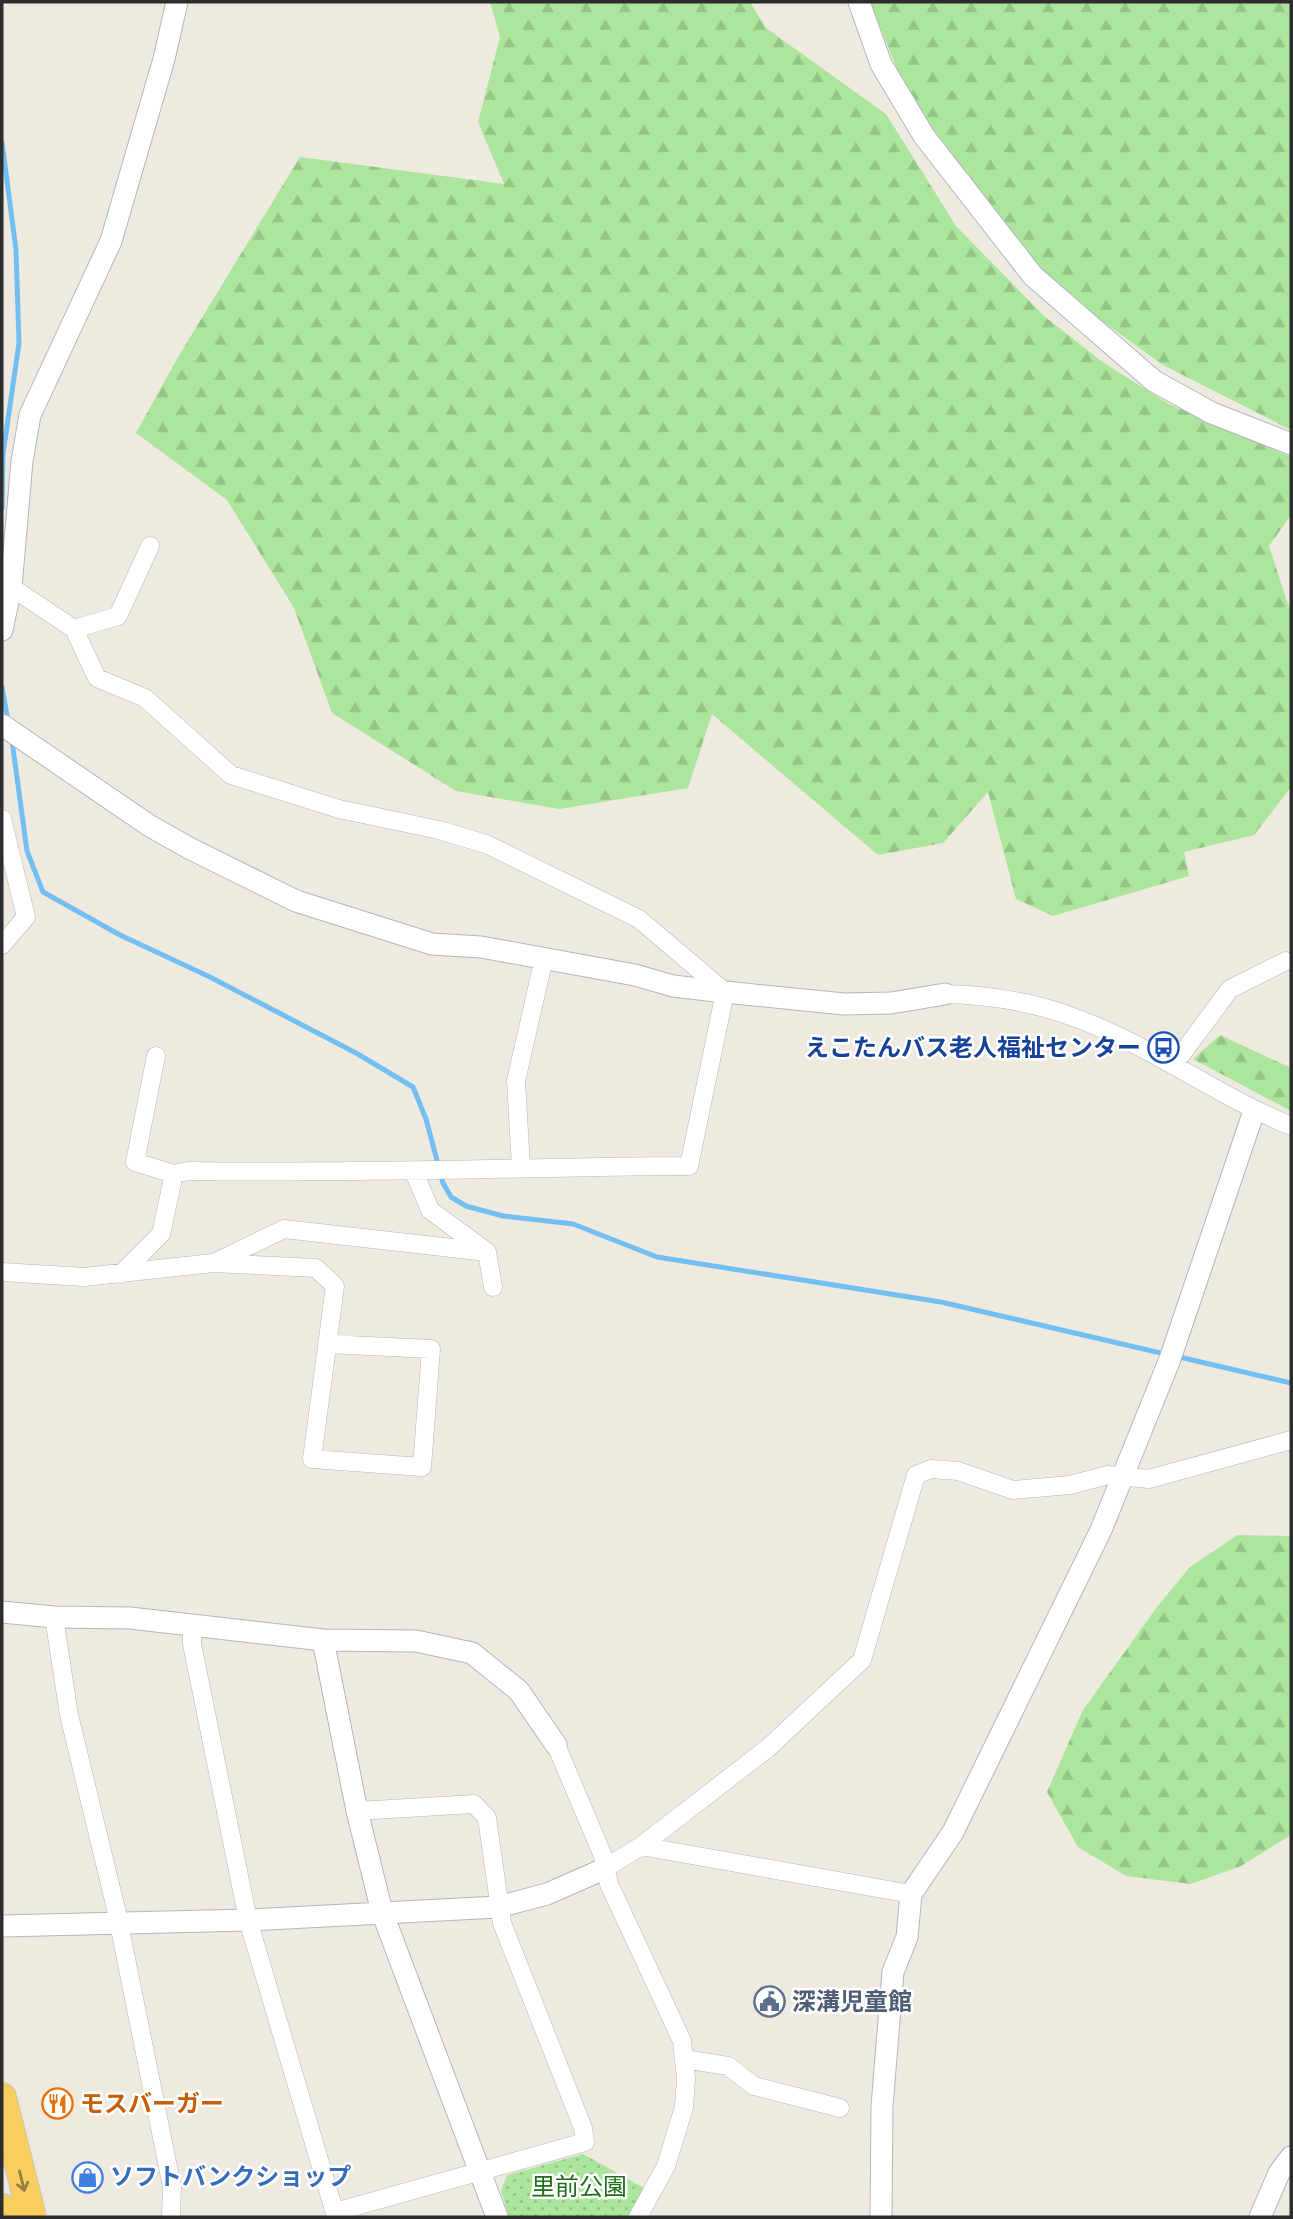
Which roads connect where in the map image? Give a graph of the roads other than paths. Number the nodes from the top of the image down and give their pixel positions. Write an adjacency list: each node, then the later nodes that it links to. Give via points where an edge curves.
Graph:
1 (177, 2): 5 (street, via 111,242 30,415)
2 (859, 2): 3 (street, via 881,64 924,136 1033,276 1154,381 1212,413)
3 (1291, 444)
4 (150, 546): 6 (street, via 118,616)
5 (6, 581): 6 (street); 7 (street)
6 (74, 629): 13 (street, via 97,678 145,698 231,775 339,809 486,844 639,919)
7 (2, 630)
8 (2, 725): 11 (street, via 150,826 296,901 432,944)
9 (2, 819): 10 (street, via 26,917)
10 (2, 945)
11 (544, 958): 13 (street, via 673,986); 19 (street, via 516,1081)
12 (1286, 961): 16 (street, via 1230,989 1181,1055)
13 (724, 992): 14 (street, via 845,1004 891,1003); 19 (street, via 689,1166)
14 (945, 994): 16 (street, via 1008,999 1081,1020)
15 (156, 1056): 21 (street, via 135,1162)
16 (1167, 1062): 17 (street)
17 (1254, 1111): 18 (street); 29 (street)
18 (1291, 1126)
19 (521, 1167): 20 (street)
20 (414, 1172): 21 (street); 22 (street, via 430,1210)
21 (174, 1174): 25 (street, via 161,1234)
22 (487, 1252): 23 (street, via 284,1229); 26 (street)
23 (214, 1263): 25 (street); 27 (street, via 316,1268 335,1286)
24 (2, 1272): 25 (street, via 84,1277)
25 (121, 1274)
26 (493, 1287)
27 (327, 1344): 27 (street, via 312,1458 422,1466 431,1349)
28 (1291, 1440): 29 (street, via 1149,1479)
29 (1125, 1475): 36 (street, via 1013,1490 958,1471 931,1469 916,1475 862,1660 768,1748); 38 (street, via 953,1832)
30 (2, 1612): 31 (street)
31 (54, 1617): 32 (street, via 130,1618); 42 (street, via 69,1714)
32 (192, 1626): 33 (street); 41 (street)
33 (323, 1640): 34 (street, via 416,1641 472,1653 519,1690); 35 (street)
34 (555, 1745): 37 (street, via 603,1856)
35 (357, 1811): 39 (street, via 474,1804 487,1818); 40 (street)
36 (641, 1846): 37 (street); 38 (street)
37 (604, 1869): 39 (street, via 547,1894); 44 (street, via 682,2041)
38 (911, 1894): 56 (street, via 907,1937 893,1972 882,2106)
39 (498, 1907): 40 (street); 48 (street, via 585,2142)
40 (382, 1912): 41 (street); 48 (street)
41 (248, 1920): 42 (street); 50 (street)
42 (119, 1923): 43 (street); 53 (street, via 172,2187)
43 (2, 1926)
44 (684, 2059): 46 (street, via 728,2066 754,2085); 55 (street, via 684,2107 666,2166)
45 (2, 2097): 52 (highway, one-way to 52)
46 (840, 2108)
47 (1291, 2157): 57 (street)
48 (480, 2172): 50 (street); 54 (street)
49 (2, 2208): 51 (highway)
50 (335, 2215)
51 (4, 2217)
52 (32, 2217)
53 (171, 2217)
54 (497, 2217)
55 (638, 2217)
56 (881, 2217)
57 (1260, 2217)

